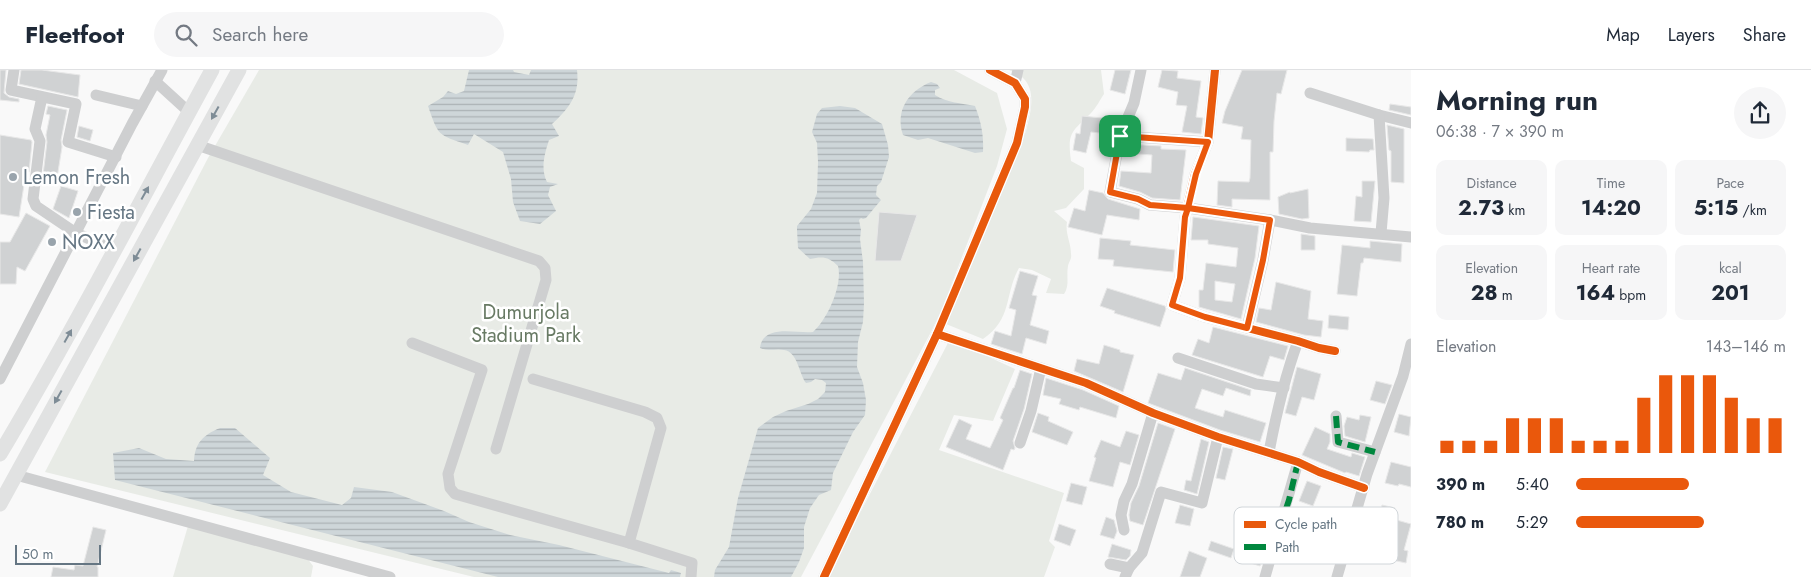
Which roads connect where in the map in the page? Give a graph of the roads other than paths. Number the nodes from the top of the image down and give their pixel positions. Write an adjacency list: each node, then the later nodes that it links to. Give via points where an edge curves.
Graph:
1 (14, 70): 13 (street, via 11,90)
2 (162, 70): 9 (street)
3 (212, 70): 15 (main road)
4 (238, 70): 20 (main road, one-way to 20)
5 (990, 70): 10 (street)
6 (1018, 70): 10 (street)
7 (1141, 70): 18 (street, via 1134,103)
8 (1215, 70): 19 (street)
9 (155, 82): 14 (street); 15 (street)
10 (1015, 83): 29 (street, via 1025,99 1017,143)
11 (1310, 93): 16 (street)
12 (96, 95): 14 (street)
13 (42, 97): 21 (street, via 76,104 68,142); 24 (street, via 35,129 40,141 33,198 36,206)
14 (142, 106): 21 (street)
15 (189, 112): 27 (main road, one-way to 15)
16 (1379, 115): 17 (street); 25 (street, via 1384,198)
17 (1411, 123)
18 (1120, 136): 19 (street); 22 (street, via 1110,192 1150,205)
19 (1208, 142): 22 (street)
20 (197, 146): 43 (street, via 539,262 545,268 546,280); 48 (main road, one-way to 48)
21 (116, 157): 24 (street)
22 (1188, 208): 23 (street); 28 (street, via 1180,278 1172,305)
23 (1270, 220): 25 (street, via 1310,228); 28 (street)
24 (76, 233): 27 (street); 36 (street)
25 (1381, 233): 26 (street)
26 (1411, 237)
27 (114, 250): 46 (main road, one-way to 27)
28 (1247, 328): 30 (street)
29 (937, 334): 35 (street); 61 (street)
30 (1298, 341): 33 (street); 38 (street)
31 (412, 343): 54 (street, via 482,370 448,474 450,488 455,494)
32 (1411, 344): 45 (street, via 1403,376)
33 (1335, 351)
34 (1178, 358): 38 (street, via 1256,384)
35 (1041, 368): 39 (street, via 1086,383); 42 (street)
36 (0, 379)
37 (533, 379): 54 (street, via 657,418 661,428)
38 (1284, 388): 44 (street)
39 (1153, 413): 41 (street); 53 (street, via 1124,501 1121,515)
40 (1336, 416): 45 (street, via 1338,442)
41 (1218, 438): 44 (street); 58 (street, via 1202,503 1161,492 1142,553)
42 (1020, 443)
43 (496, 449)
44 (1269, 452): 47 (street)
45 (1375, 452): 49 (street)
46 (0, 454)
47 (1298, 462): 49 (street); 51 (street)
48 (16, 475): 50 (main road); 59 (street)
49 (1364, 488): 52 (street)
50 (0, 504)
51 (1285, 507)
52 (1358, 507)
53 (1124, 530)
54 (629, 543): 60 (street, via 692,563)
55 (1110, 564): 58 (street)
56 (1269, 564): 62 (street)
57 (1341, 564): 63 (street)
58 (1127, 572)
59 (390, 577)
60 (691, 577)
61 (824, 577)
62 (1265, 577)
63 (1337, 577)

